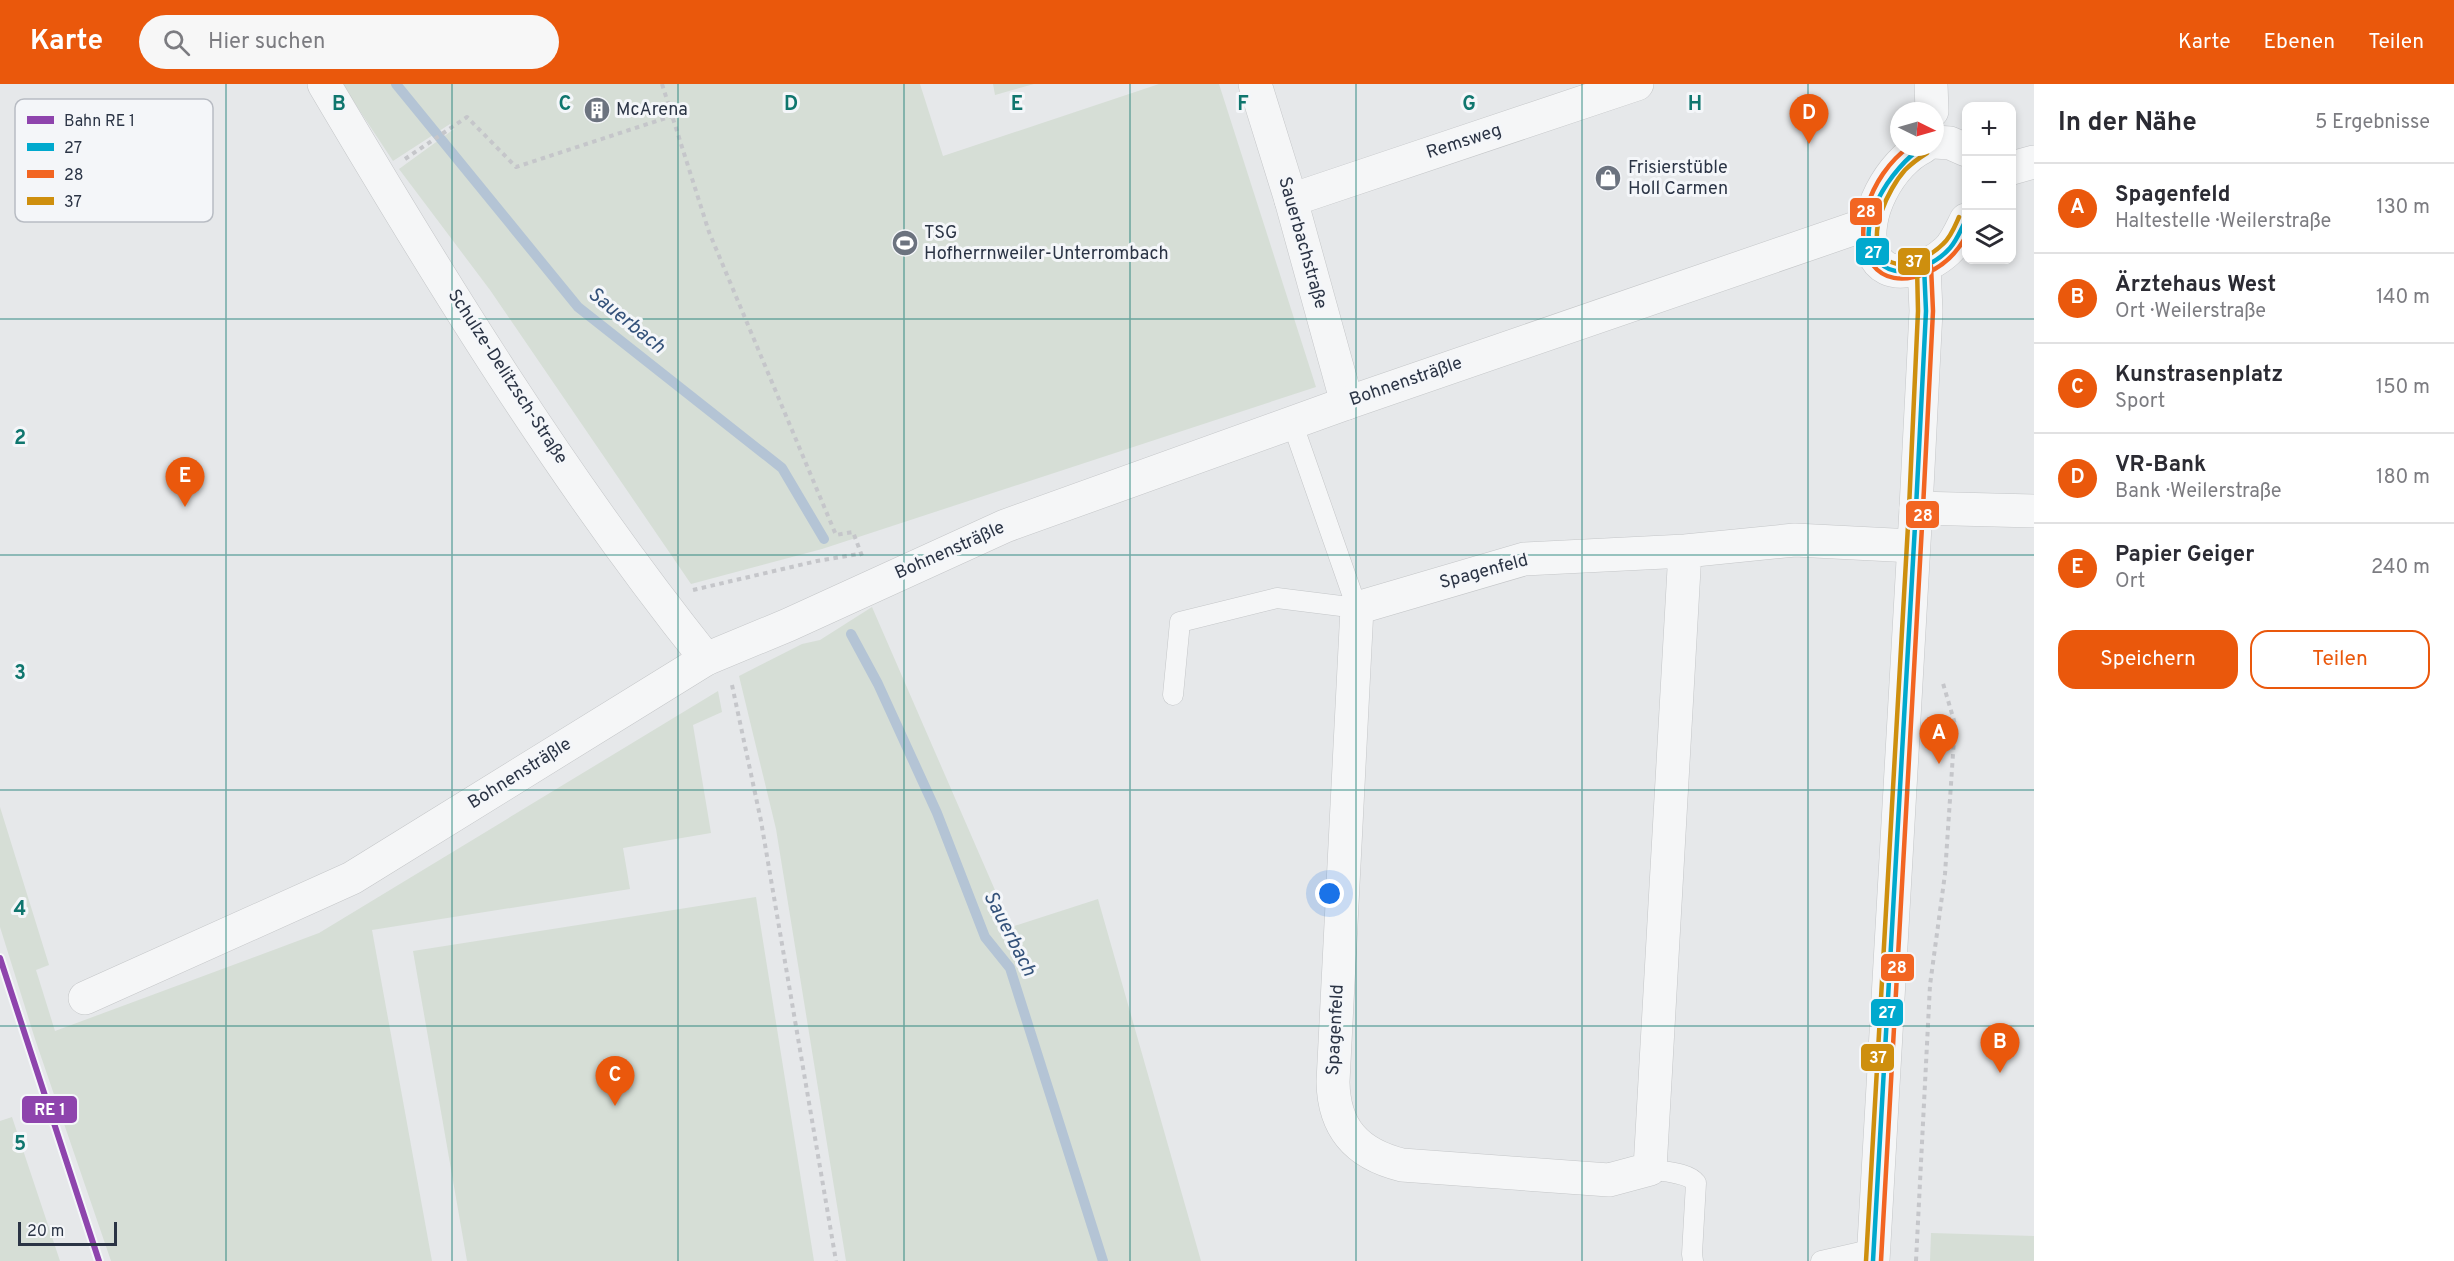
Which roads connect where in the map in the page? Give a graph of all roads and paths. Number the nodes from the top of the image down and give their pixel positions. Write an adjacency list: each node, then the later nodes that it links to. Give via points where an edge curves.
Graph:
1 (324, 84): 26 (street, Schulze-Delitzsch-Straße, via 531,419)
2 (662, 84): 7 (path)
3 (1255, 84): 14 (street, Sauerbachstraße)
4 (1637, 84): 14 (street, Remsweg)
5 (1931, 84): 6 (street)
6 (1932, 102)
7 (672, 116): 10 (path, via 516,167 466,117); 22 (path, via 709,232 836,535)
8 (1944, 143): 9 (street)
9 (1962, 148)
10 (411, 154)
11 (1909, 156): 15 (street, via 1893,171)
12 (2034, 162): 13 (street)
13 (2016, 167)
14 (1291, 200): 18 (street, Sauerbachstraße)
15 (1870, 223): 17 (street, via 1873,252 1886,268 1901,272); 18 (street, Bohnensträßle)
16 (1962, 227): 17 (street, via 1948,251)
17 (1924, 266): 20 (street, via 1926,311)
18 (1347, 403): 19 (street, Bohnensträßle)
19 (1292, 422): 27 (lane, Spagenfeld); 28 (street, Bohnensträßle, via 1005,526)
20 (1916, 507): 21 (street); 23 (street)
21 (2034, 511)
22 (854, 532)
23 (1913, 546): 24 (street, Spagenfeld, via 1794,540); 33 (street)
24 (1685, 551): 27 (street, Spagenfeld, via 1524,559); 32 (street)
25 (861, 553): 26 (path)
26 (657, 598): 28 (street, Schulze-Delitzsch-Straße)
27 (1357, 608): 30 (lane, Spagenfeld, via 1277,598 1180,622); 32 (street, Spagenfeld, via 1333,1082 1342,1125 1367,1152 1402,1165 1609,1180)
28 (713, 656): 31 (street, Bohnensträßle, via 352,878); 34 (path, via 729,672 761,821)
29 (1939, 671): 37 (path, via 1955,724 1945,874 1930,985)
30 (1173, 695)
31 (85, 998)
32 (1650, 1169): 35 (lane, Spagenfeld, via 1693,1178 1696,1183)
33 (1874, 1255): 36 (lane)
34 (836, 1261)
35 (1693, 1261)
36 (1821, 1261)
37 (1916, 1261)

